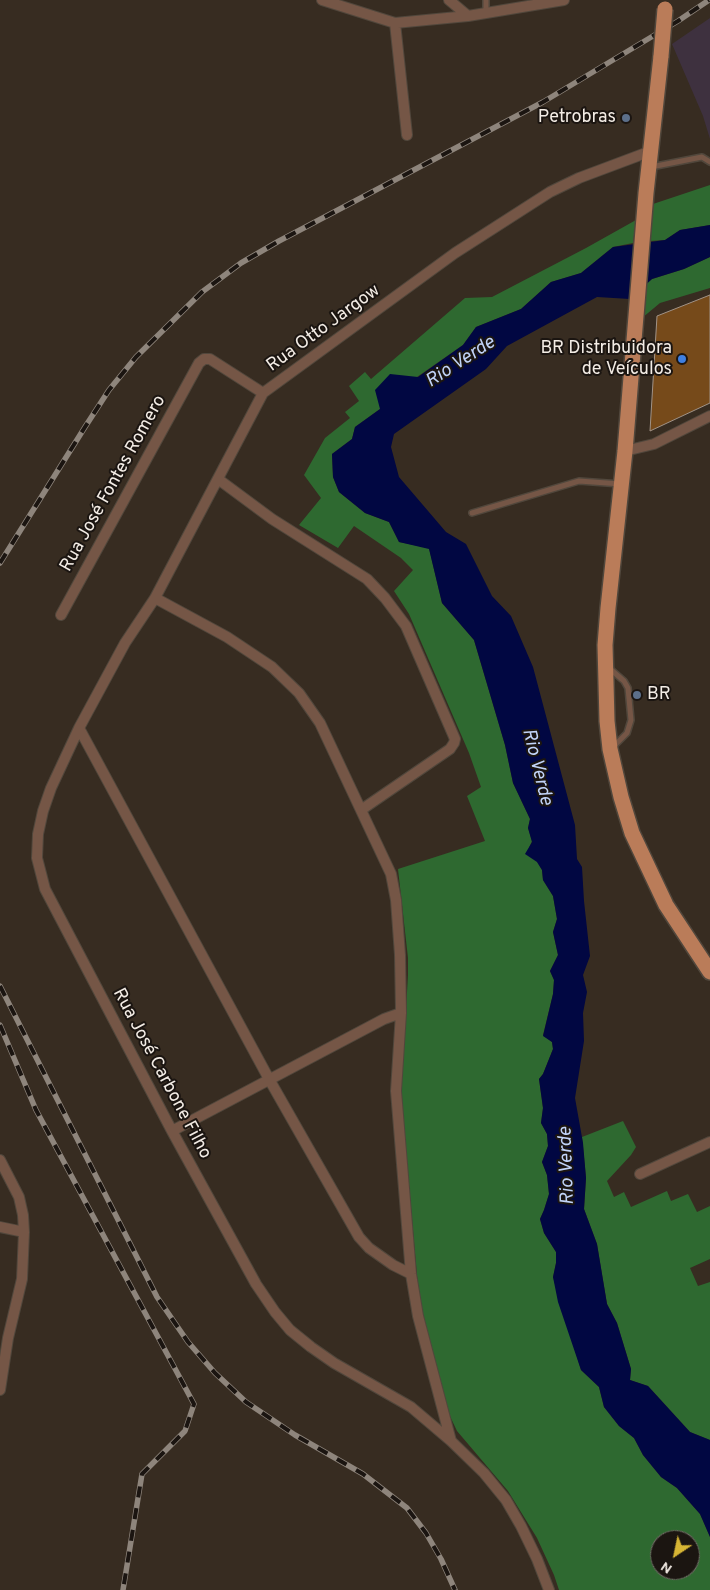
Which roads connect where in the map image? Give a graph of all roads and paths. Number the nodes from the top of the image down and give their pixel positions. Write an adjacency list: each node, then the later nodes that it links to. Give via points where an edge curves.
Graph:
1 (322, 0): 8 (street)
2 (449, 0): 7 (street)
3 (486, 0): 6 (lane)
4 (564, 0): 6 (street)
5 (665, 4): 10 (main road, bridge)
6 (486, 13): 7 (street)
7 (468, 16): 8 (street)
8 (395, 23): 9 (street)
9 (407, 135)
10 (651, 151): 12 (main road); 15 (street, Rua Otto Jargow, via 550,192 455,253)
11 (710, 162): 12 (lane, via 702,157)
12 (650, 168): 17 (main road)
13 (207, 353): 14 (street, Rua José Fontes Romero)
14 (198, 366): 15 (street, via 204,359 210,359); 22 (street, Rua José Fontes Romero)
15 (263, 393): 18 (street, Rua Otto Jargow)
16 (710, 416): 17 (street, via 654,444)
17 (625, 451): 19 (main road)
18 (218, 479): 21 (street, Rua Otto Jargow); 27 (street, via 272,519 367,579 406,626 454,743 450,749)
19 (621, 484): 20 (lane, via 579,481); 24 (main road)
20 (472, 513)
21 (155, 598): 23 (street, Rua Otto Jargow); 27 (street, Rua José Carbone Filho, via 272,667 299,693 320,723)
22 (61, 616)
23 (125, 642): 25 (street, Rua José Carbone Filho)
24 (605, 665): 26 (main road); 26 (lane, via 628,688 632,720 624,738)
25 (79, 728): 30 (street); 31 (street, Rua José Carbone Filho, via 50,788 38,834 37,858 45,888)
26 (610, 749): 28 (main road, via 632,833 648,869 666,905)
27 (361, 810): 29 (street, Rua José Carbone Filho, via 390,874 396,900)
28 (710, 972)
29 (401, 1013): 30 (street); 37 (street, Rua José Carbone Filho, via 396,1091)
30 (269, 1079): 31 (street); 37 (street, via 359,1237 393,1266)
31 (172, 1132): 40 (street, Rua José Carbone Filho, via 256,1284 290,1330 334,1363 411,1407)
32 (710, 1142): 34 (street)
33 (0, 1160): 36 (street, via 19,1197)
34 (640, 1174)
35 (0, 1227): 36 (street)
36 (24, 1232): 38 (street, via 22,1279)
37 (411, 1274): 40 (street, Rua José Carbone Filho, via 418,1316)
38 (4, 1338): 39 (street)
39 (0, 1390)
40 (452, 1441): 41 (street, Rua José Carbone Filho, via 506,1500 537,1558)
41 (549, 1590)

